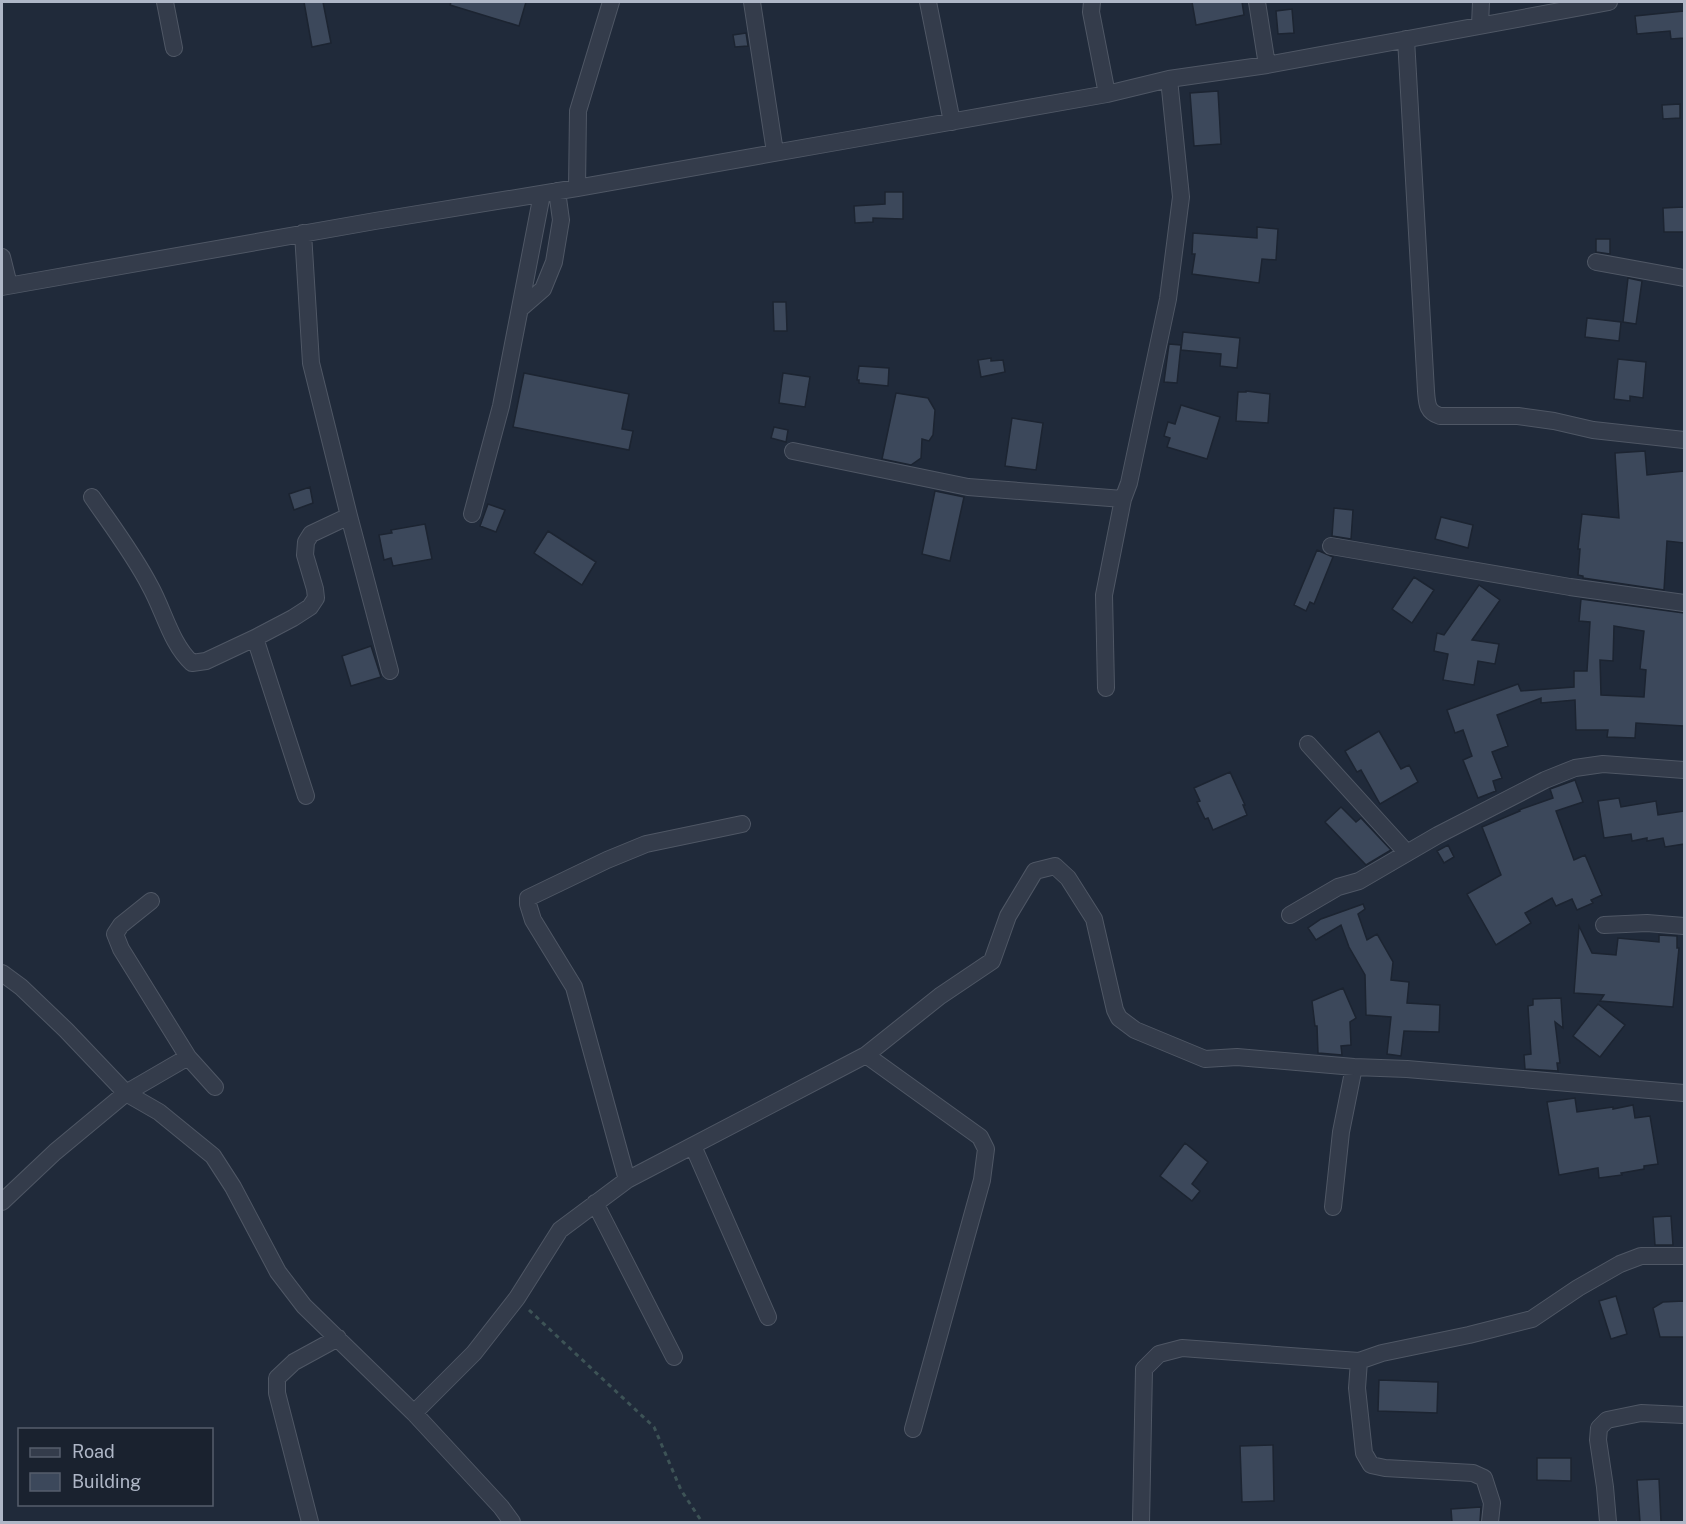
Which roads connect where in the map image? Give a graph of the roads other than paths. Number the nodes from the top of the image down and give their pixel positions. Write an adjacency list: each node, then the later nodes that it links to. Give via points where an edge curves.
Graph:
1 (165, 2): 11 (street)
2 (611, 2): 17 (street, via 578,111)
3 (752, 2): 16 (street)
4 (927, 2): 15 (street)
5 (1092, 2): 14 (street)
6 (1257, 2): 12 (street)
7 (1481, 2): 9 (street)
8 (1609, 2): 9 (street)
9 (1480, 25): 10 (street)
10 (1406, 39): 12 (street); 25 (street, via 1430,411 1440,416 1518,416 1593,430)
11 (174, 48)
12 (1266, 65): 13 (street)
13 (1169, 79): 14 (street); 28 (street, via 1181,197 1168,299)
14 (1107, 94): 15 (street)
15 (952, 122): 16 (street)
16 (775, 152): 17 (street)
17 (576, 188): 18 (street)
18 (549, 193): 19 (street); 24 (street); 24 (street, via 561,220 554,262 543,289)
19 (303, 233): 23 (street); 30 (street, via 311,363)
20 (2, 257): 23 (street)
21 (1596, 262): 22 (street)
22 (1684, 278)
23 (5, 286)
24 (520, 309): 29 (street, via 501,406)
25 (1684, 440)
26 (793, 451): 28 (street, via 968,487)
27 (92, 497): 33 (street, via 137,563 183,654 192,663 206,661)
28 (1123, 499): 35 (street, via 1104,595)
29 (472, 514)
30 (349, 516): 33 (street, via 311,534 306,542 305,555 316,598 310,607); 34 (street)
31 (1331, 546): 32 (street)
32 (1684, 603)
33 (255, 638): 38 (street)
34 (390, 671)
35 (1106, 688)
36 (1308, 744): 40 (street)
37 (1684, 770): 40 (street, via 1603,764 1575,768)
38 (306, 796)
39 (742, 824): 53 (street, via 646,844 528,898 533,920 574,987)
40 (1407, 853): 42 (street)
41 (151, 901): 47 (street, via 115,934)
42 (1290, 915)
43 (1604, 925): 44 (street)
44 (1684, 926)
45 (2, 973): 50 (street)
46 (867, 1055): 48 (street, via 940,996 992,961 1008,915 1026,884 1035,871 1055,866 1068,878 1094,920 1115,1011 1134,1030 1205,1059); 52 (street); 64 (street, via 980,1137 986,1149 982,1180)
47 (188, 1058): 49 (street); 50 (street)
48 (1354, 1067): 51 (street); 56 (street, via 1341,1132)
49 (215, 1087)
50 (126, 1093): 54 (street); 59 (street, via 159,1112 213,1156 278,1272 304,1306)
51 (1684, 1093)
52 (693, 1146): 53 (street); 58 (street)
53 (627, 1180): 55 (street)
54 (2, 1202)
55 (595, 1203): 60 (street); 62 (street, via 560,1230 474,1353)
56 (1334, 1207)
57 (1684, 1256): 61 (street, via 1641,1256 1578,1288 1532,1319)
58 (768, 1317)
59 (338, 1338): 62 (street); 65 (street, via 294,1362 277,1378 277,1393)
60 (674, 1357)
61 (1359, 1361): 67 (street, via 1182,1348 1159,1354 1144,1369); 68 (street, via 1357,1388 1364,1453 1371,1465 1473,1473 1484,1478 1492,1503)
62 (414, 1413): 66 (street)
63 (1684, 1415): 69 (street, via 1641,1413 1607,1420 1599,1428)
64 (914, 1429)
65 (310, 1522)
66 (512, 1522)
67 (1141, 1522)
68 (1490, 1522)
69 (1608, 1522)

